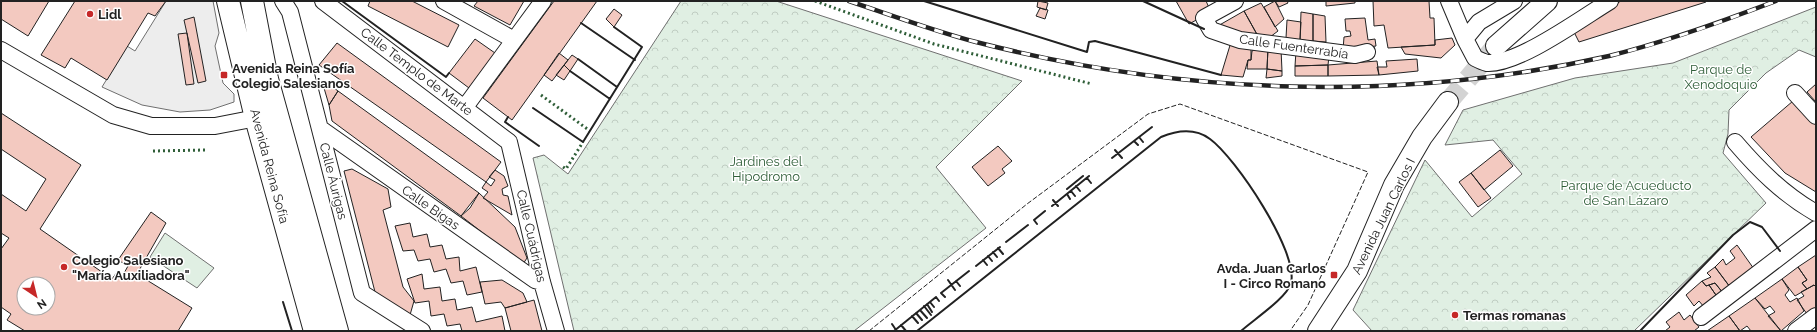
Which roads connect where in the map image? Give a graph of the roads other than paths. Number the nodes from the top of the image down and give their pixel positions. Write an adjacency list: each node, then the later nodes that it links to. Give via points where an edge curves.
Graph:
1 (228, 1): 24 (highway, Avenida Reina Sofía)
2 (252, 1): 19 (highway, Avenida Reina Sofía)
3 (261, 1): 19 (street, via 260,18)
4 (283, 1): 25 (street, Calle Áurigas, via 290,12)
5 (323, 1): 22 (street, Calle Templo de Marte)
6 (444, 1): 15 (street)
7 (543, 1): 15 (street)
8 (1235, 1): 18 (street, Calle Fuenterrabía, via 1204,18 1211,30 1240,40 1355,55)
9 (1514, 1): 13 (street)
10 (1547, 1): 16 (main road)
11 (1610, 1): 14 (street, via 1513,58 1486,63 1475,58)
12 (1451, 6): 13 (street); 14 (street)
13 (1479, 22): 14 (street)
14 (1465, 39)
15 (514, 40): 22 (street)
16 (1496, 46)
17 (1, 50): 24 (street, via 113,115 151,126 215,126)
18 (1367, 52)
19 (267, 79): 34 (highway, Avenida Reina Sofía)
20 (1795, 93): 23 (street)
21 (1448, 102): 37 (main road, Avenida Juan Carlos I, via 1422,137 1394,185 1357,271)
22 (465, 107): 26 (street, Calle Templo de Marte)
23 (1816, 116)
24 (256, 118): 33 (highway, Avenida Reina Sofía)
25 (321, 129): 30 (street, Calle Bigas, via 535,280); 35 (street, Calle Áurigas, via 362,293)
26 (509, 142): 30 (street, Calle Cuádrigas)
27 (1734, 142): 28 (street, via 1778,187)
28 (1816, 212)
29 (1816, 229): 32 (street)
30 (542, 282): 36 (street, Calle Cuádrigas)
31 (1816, 316): 38 (street)
32 (1702, 317)
33 (315, 331)
34 (337, 331)
35 (422, 331)
36 (556, 331)
37 (1318, 331)
38 (1796, 331)

